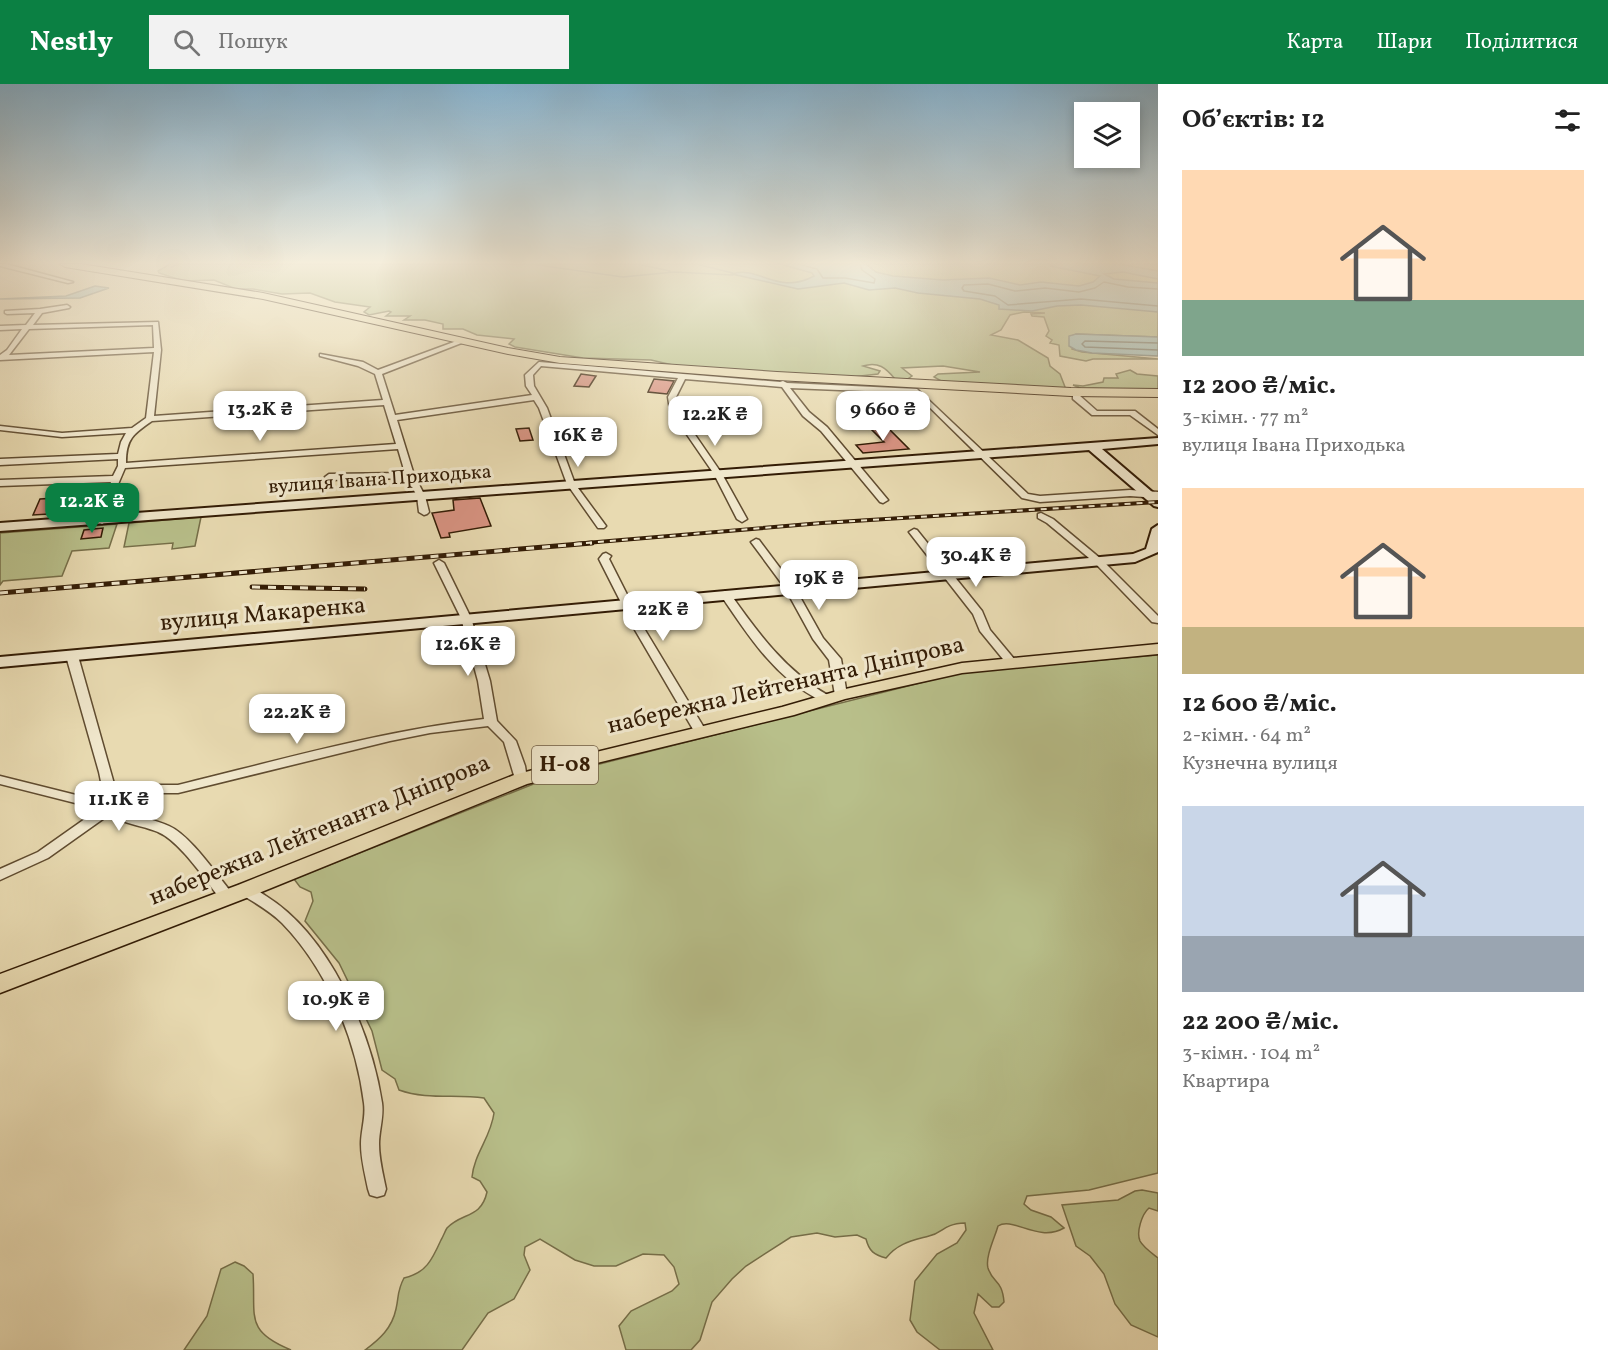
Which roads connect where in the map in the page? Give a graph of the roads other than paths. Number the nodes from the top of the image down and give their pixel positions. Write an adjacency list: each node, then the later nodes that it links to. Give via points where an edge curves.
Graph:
1 (30, 323): 5 (street)
2 (153, 323): 5 (street)
3 (156, 323): 8 (street)
4 (383, 323): 7 (highway)
5 (27, 327): 6 (street); 10 (street)
6 (0, 328)
7 (462, 340): 11 (highway); 12 (street)
8 (158, 350): 10 (street); 20 (street)
9 (322, 355): 12 (street, via 360,363)
10 (1, 357)
11 (538, 360): 13 (street); 14 (highway); 16 (street, via 528,380)
12 (378, 373): 18 (street)
13 (682, 377): 14 (street); 32 (street, via 672,397 674,410)
14 (780, 380): 15 (highway); 27 (street, via 916,392); 30 (street)
15 (1158, 393)
16 (537, 396): 19 (street); 37 (street)
17 (1076, 397): 23 (street, via 1095,414 1132,413)
18 (387, 402): 19 (street); 20 (street)
19 (392, 418): 25 (street)
20 (150, 419): 22 (street)
21 (0, 428): 22 (street, via 62,435)
22 (134, 430): 28 (street)
23 (1158, 433)
24 (1158, 441): 26 (main road, вулиця Івана Приходька)
25 (401, 446): 31 (street); 33 (street)
26 (1092, 447): 27 (main road, вулиця Івана Приходька); 39 (main road)
27 (981, 454): 30 (main road, вулиця Івана Приходька); 39 (street, via 1021,493 1040,499 1130,493)
28 (121, 456): 29 (street); 31 (street)
29 (0, 462)
30 (852, 463): 32 (main road, вулиця Івана Приходька); 40 (street)
31 (122, 466): 35 (street)
32 (718, 474): 37 (main road, вулиця Івана Приходька); 43 (street)
33 (410, 475): 34 (street); 38 (street)
34 (329, 477)
35 (116, 479): 36 (street); 44 (street)
36 (0, 483)
37 (571, 484): 38 (main road, вулиця Івана Приходька); 45 (street)
38 (421, 496): 41 (street); 44 (main road, вулиця Івана Приходька)
39 (1155, 498)
40 (883, 500)
41 (424, 512)
42 (1041, 516): 51 (street)
43 (742, 519)
44 (102, 521): 46 (main road, вулиця Івана Приходька)
45 (602, 526)
46 (0, 527)
47 (1158, 529): 51 (main road, вулиця Макаренка, via 1149,554)
48 (914, 532): 53 (street)
49 (756, 542): 54 (street)
50 (606, 555): 56 (street, via 604,559)
51 (1098, 561): 53 (main road, вулиця Макаренка); 58 (street)
52 (439, 563): 57 (street)
53 (947, 575): 54 (main road, вулиця Макаренка); 62 (street)
54 (790, 588): 55 (main road, вулиця Макаренка); 63 (street, via 818,639 834,659)
55 (725, 594): 56 (main road, вулиця Макаренка); 63 (street, via 784,672 800,684)
56 (627, 603): 57 (main road, вулиця Макаренка); 65 (street, via 673,690)
57 (465, 618): 60 (main road, вулиця Макаренка); 64 (street, via 484,681)
58 (1156, 620)
59 (1158, 649): 62 (main road, набережна Лейтенанта Дніпрова / Н-08)
60 (72, 656): 61 (main road, вулиця Макаренка); 68 (street)
61 (0, 662)
62 (1011, 662): 63 (main road, набережна Лейтенанта Дніпрова / Н-08, via 962,668)
63 (834, 697): 65 (main road, набережна Лейтенанта Дніпрова / Н-08)
64 (491, 722): 66 (street, via 510,741); 68 (street, via 430,729 178,789 143,789)
65 (700, 731): 66 (main road, набережна Лейтенанта Дніпрова / Н-08)
66 (521, 779): 70 (main road, набережна Лейтенанта Дніпрова / Н-08)
67 (0, 780): 68 (street)
68 (111, 802): 69 (street, via 44,855); 71 (street, via 123,817 178,837)
69 (0, 875)
70 (246, 890): 71 (main road, набережна Лейтенанта Дніпрова / Н-08); 73 (street, via 299,931 350,1019 373,1103 371,1165)
71 (227, 897): 72 (main road, набережна Лейтенанта Дніпрова / Н-08)
72 (0, 984)
73 (377, 1189)

